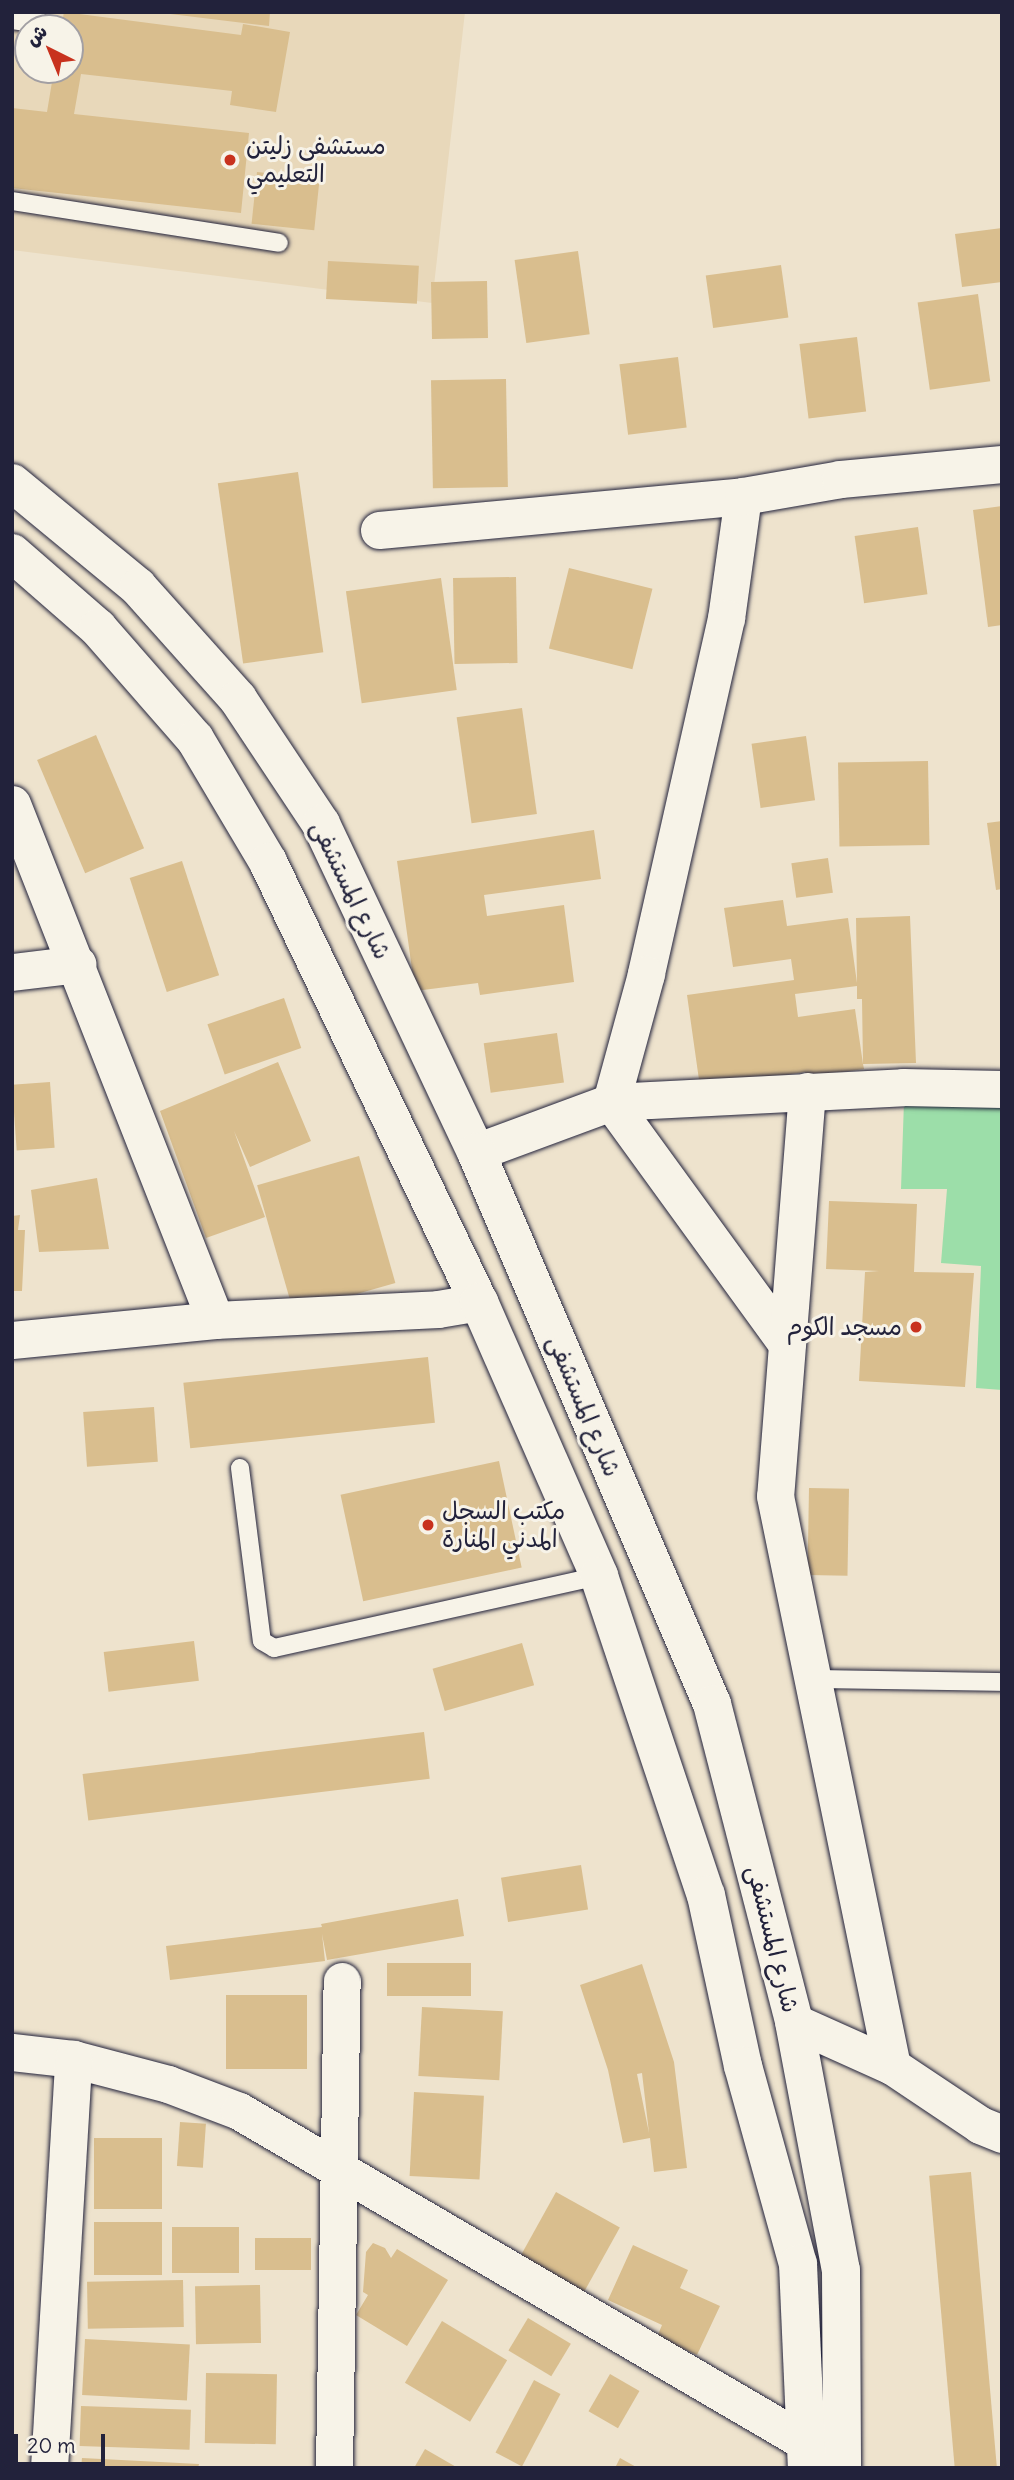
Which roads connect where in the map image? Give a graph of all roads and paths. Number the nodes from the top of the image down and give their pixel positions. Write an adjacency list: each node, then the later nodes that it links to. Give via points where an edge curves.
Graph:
1 (36, 12): 2 (lane, via 34,23)
2 (12, 20)
3 (12, 201): 4 (lane)
4 (279, 243)
5 (1002, 464): 7 (street, via 841,479)
6 (12, 483): 16 (main road, شارع المستشفى, via 138,587 238,699 321,824)
7 (743, 496): 8 (street); 15 (street, via 726,618 646,974)
8 (379, 530)
9 (12, 553): 17 (main road, via 98,628 195,739 268,862)
10 (12, 804): 11 (street)
11 (78, 964): 12 (street); 18 (street)
12 (12, 972)
13 (1002, 1089): 14 (street)
14 (807, 1091): 15 (street); 20 (street)
15 (611, 1102): 16 (street); 20 (street)
16 (476, 1153): 26 (main road, شارع المستشفى, via 712,1704)
17 (479, 1302): 18 (street, via 438,1309); 22 (main road)
18 (215, 1320): 19 (street)
19 (12, 1340)
20 (787, 1344): 23 (street, via 775,1496)
21 (240, 1468): 22 (lane, via 262,1640 274,1648)
22 (599, 1576): 32 (main road, via 706,1895 743,2066 798,2264)
23 (812, 1679): 24 (lane); 29 (street)
24 (1002, 1682)
25 (342, 1981): 31 (street)
26 (794, 2022): 29 (street); 35 (main road, شارع المستشفى, via 841,2270)
27 (12, 2052): 28 (street)
28 (74, 2059): 31 (street, via 168,2084 239,2112); 33 (street)
29 (892, 2066): 30 (street, via 979,2125)
30 (1002, 2133)
31 (338, 2168): 32 (street); 34 (street)
32 (807, 2455)
33 (50, 2468)
34 (334, 2468)
35 (842, 2468)

